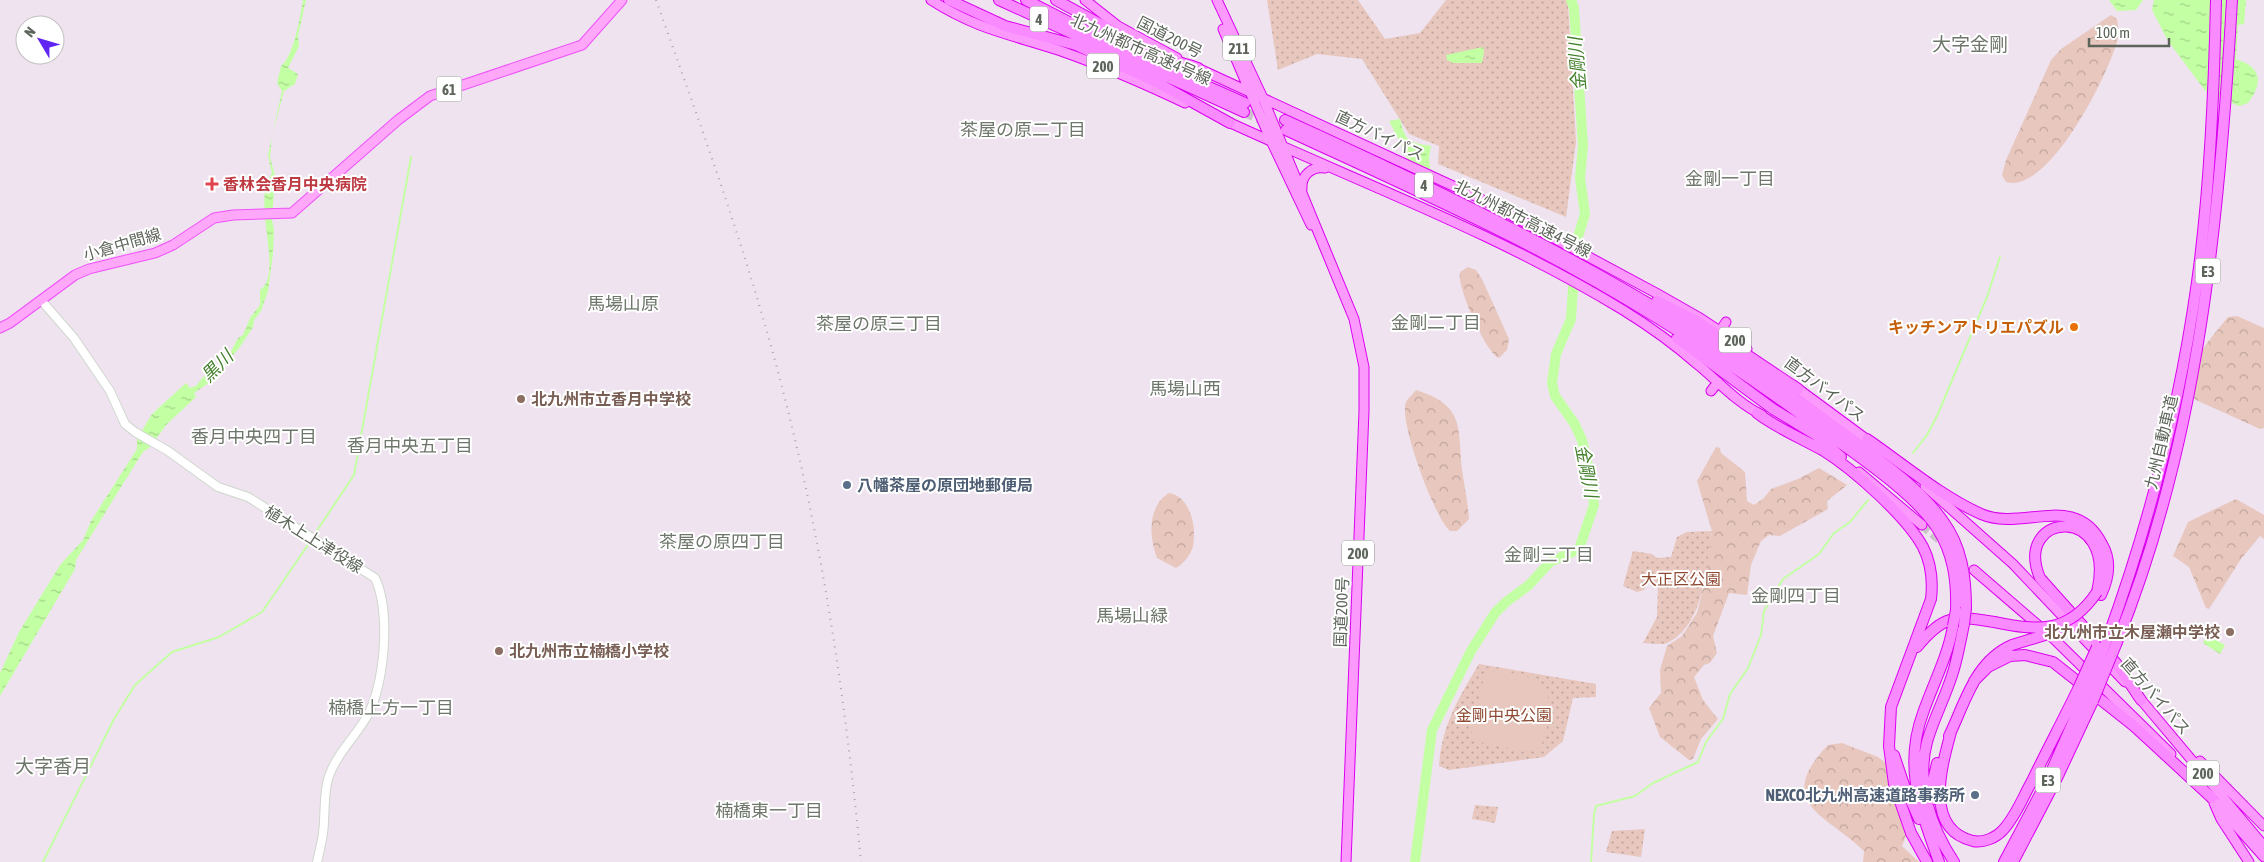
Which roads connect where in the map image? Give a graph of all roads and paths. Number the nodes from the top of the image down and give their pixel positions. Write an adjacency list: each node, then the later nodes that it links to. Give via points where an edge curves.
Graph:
1 (622, 0): 27 (main road, 小倉中間線 / 61, via 582,45 430,96 288,213 214,218 155,253 86,269)
2 (931, 0): 18 (highway, 200, via 992,31 1103,66)
3 (949, 0): 12 (highway, via 1004,26)
4 (999, 0): 12 (highway, 北九州都市高速4号線 / 4)
5 (1026, 0): 12 (highway, 北九州都市高速4号線 / 4)
6 (1056, 0): 14 (highway, via 1159,56)
7 (1085, 0): 14 (highway, 国道200号 / 200, via 1118,26)
8 (1212, 0): 15 (highway, 211)
9 (1217, 0): 16 (highway, 211)
10 (2216, 0): 35 (highway, 九州自動車道 / E3, via 2211,131 2197,281)
11 (2232, 0): 35 (highway, 九州自動車道 / E3, via 2223,133 2207,282)
12 (1078, 37): 13 (highway, 北九州都市高速4号線 / 4)
13 (1104, 49): 17 (highway, 北九州都市高速4号線 / 4); 18 (highway)
14 (1198, 68): 15 (highway, 国道200号 / 200)
15 (1248, 90): 16 (highway, 国道200号 / 200); 20 (highway, 国道200号 / 200)
16 (1262, 96): 21 (highway, 国道200号 / 200); 25 (highway, 直方バイパス / 200, via 1439,179 1562,242)
17 (1244, 107)
18 (1230, 123): 20 (highway, 200)
19 (1285, 125): 25 (highway, 北九州都市高速4号線 / 4, via 1396,171 1560,258)
20 (1272, 143): 21 (highway, 200); 24 (highway, 国道200号 / 200)
21 (1284, 148): 22 (highway, 200); 23 (highway, 国道200号 / 200)
22 (1338, 172): 23 (highway, via 1323,168 1311,170 1304,178); 31 (highway, 200, via 1472,230 1558,273 1655,332)
23 (1302, 190): 24 (highway, 国道200号 / 200)
24 (1326, 251): 59 (highway, 国道200号 / 200, via 1360,335 1364,373)
25 (1590, 269): 26 (highway, 北九州都市高速4号線 / 4); 30 (highway, 直方バイパス / 200, via 1656,293)
26 (1607, 284): 32 (highway, 4, via 1695,320); 36 (highway); 38 (highway, 4, via 1773,409 1816,435)
27 (41, 300): 29 (main road, 小倉中間線 / 61); 58 (main road, 植木上上津役線, via 74,338 110,391 125,424 218,488 248,497 363,568 375,578 381,589 384,614 375,702 329,775)
28 (1726, 322): 30 (highway)
29 (0, 328)
30 (1720, 331): 32 (highway, 直方バイパス / 200)
31 (1718, 382): 33 (highway); 34 (highway, 200)
32 (1798, 389): 36 (highway, 直方バイパス / 200)
33 (1711, 391)
34 (1757, 413): 38 (highway, via 1774,426)
35 (2175, 429): 37 (highway, 九州自動車道 / E3)
36 (1861, 447): 39 (highway); 40 (highway)
37 (2170, 450): 44 (highway, 九州自動車道 / E3); 44 (highway, 九州自動車道 / E3, via 2143,565)
38 (1845, 462): 40 (highway)
39 (1938, 493): 42 (highway, via 1994,518 2006,520 2056,515 2076,518 2093,531 2106,550 2108,577); 48 (highway, 直方バイパス / 200, via 2013,564)
40 (1921, 518): 43 (highway, bridge, via 1944,523 1962,562 1966,584); 45 (highway, via 1933,585 1921,630)
41 (1974, 570): 52 (highway, 直方バイパス / 200, via 2059,644)
42 (2099, 594): 45 (highway, bridge, via 2075,616 2046,628 2030,629 1970,618 1951,619 1927,636); 46 (highway, bridge, via 2092,609 2070,627 2012,645 1993,655); 48 (highway, via 2100,559 2091,539 2077,528 2066,526 2046,532 2034,550 2040,578 2116,663)
43 (1958, 625): 54 (highway, via 1914,743 1915,787); 57 (highway, via 1954,670 1927,742 1923,764 1923,782 1930,812 1940,840)
44 (2109, 637): 47 (highway, bridge); 47 (highway, 九州自動車道 / E3, bridge)
45 (1903, 669): 49 (highway, via 1891,707)
46 (1974, 681): 50 (highway); 52 (highway, via 1988,667 2010,656 2025,654 2053,662 2134,726)
47 (2085, 695): 50 (highway, via 2005,828 1999,835 1984,841 1974,841 1956,833 1945,817 1938,795); 51 (highway, 九州自動車道 / E3); 62 (highway, 九州自動車道 / E3, via 2047,781)
48 (2141, 700): 53 (highway); 55 (highway, 直方バイパス / 200)
49 (1890, 732): 54 (highway, via 1904,785); 60 (highway, via 1890,769 1894,784 1911,833)
50 (1951, 732): 57 (highway, via 1934,770 1931,789 1935,816)
51 (2057, 778): 63 (highway, 九州自動車道 / E3); 64 (highway)
52 (2212, 798): 56 (highway, 直方バイパス / 200); 65 (highway, via 2221,819)
53 (2264, 826)
54 (1931, 840): 61 (highway)
55 (2264, 846)
56 (2264, 857)
57 (1952, 858)
58 (317, 862)
59 (1346, 862)
60 (1926, 862)
61 (1939, 862)
62 (2004, 862)
63 (2013, 862)
64 (2019, 862)
65 (2249, 862)

